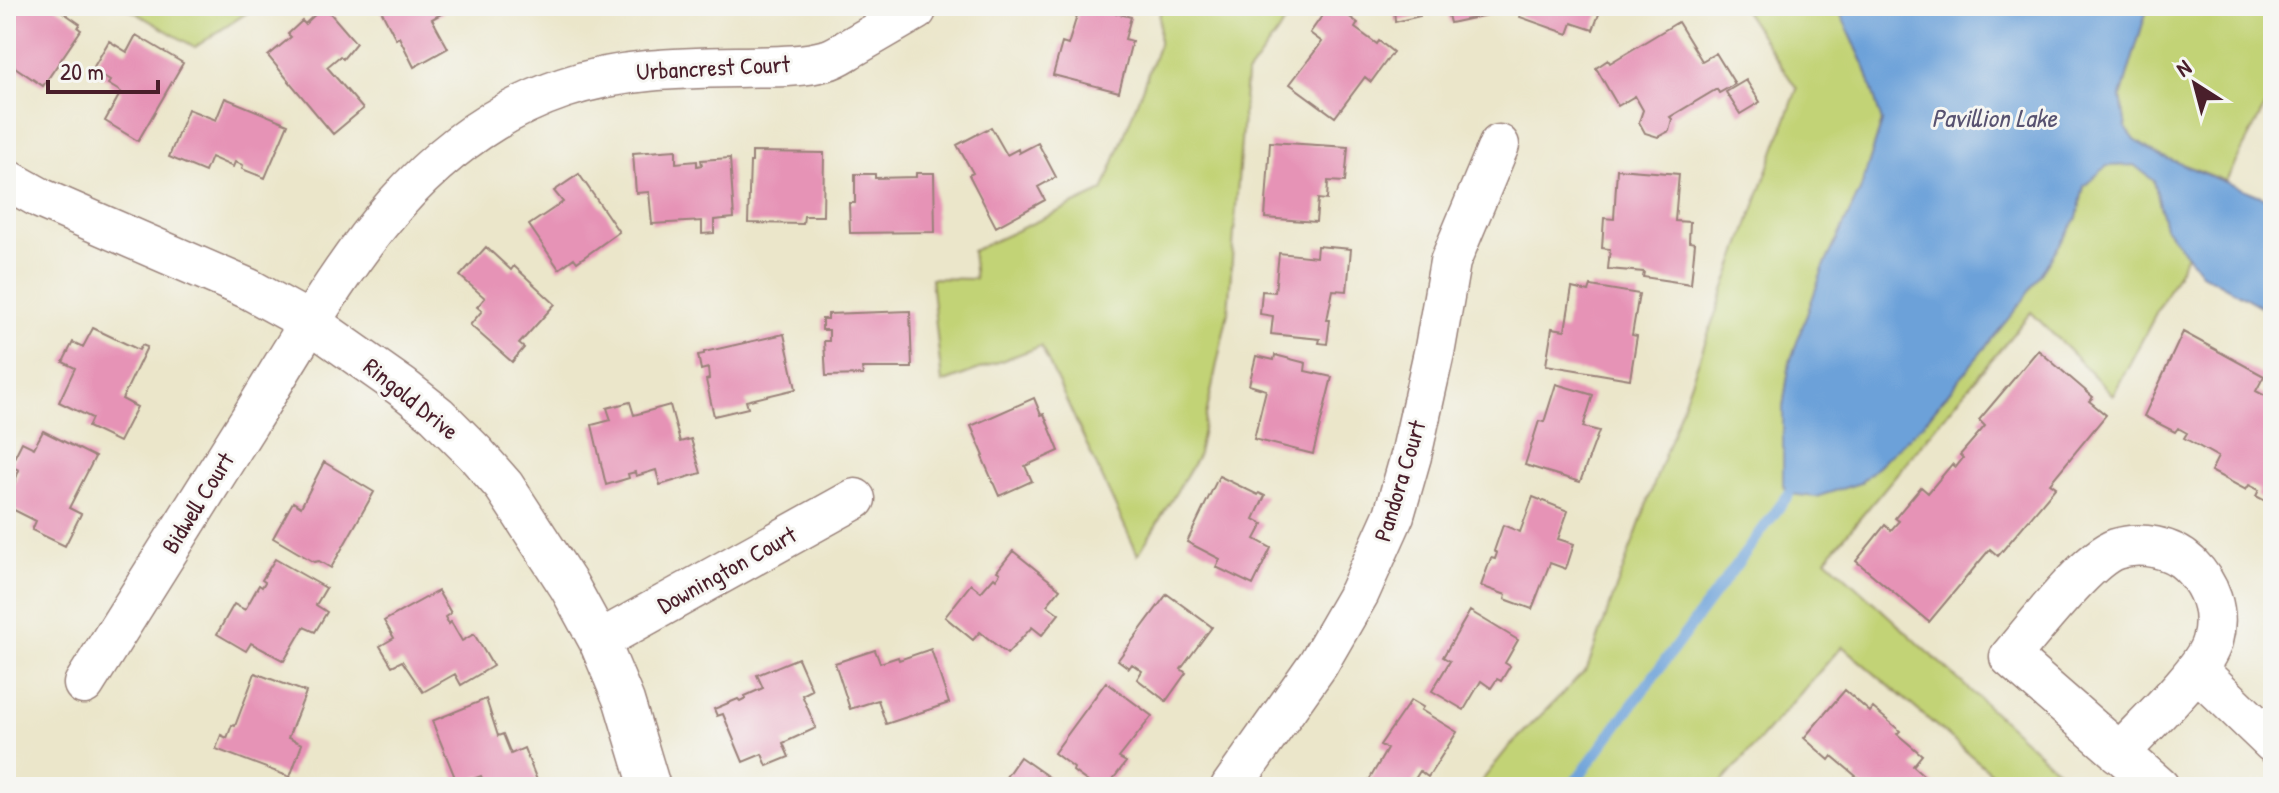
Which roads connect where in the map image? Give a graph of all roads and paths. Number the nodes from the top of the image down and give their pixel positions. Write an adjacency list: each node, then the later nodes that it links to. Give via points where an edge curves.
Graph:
1 (916, 10): 4 (street, Urbancrest Court, via 829,60 619,73 527,101 424,173 370,233)
2 (1499, 145): 12 (street, Pandora Court, via 1450,262 1394,515 1359,593 1318,664)
3 (6, 179): 4 (street, Ringold Drive, via 249,289)
4 (311, 323): 6 (street, Ringold Drive, via 402,387 475,453 512,499); 8 (street, Bidwell Court)
5 (855, 499): 6 (street, Downington Court)
6 (599, 641): 11 (street, Ringold Drive)
7 (2197, 670): 9 (street); 10 (street); 10 (street, via 2212,643 2215,609 2203,579 2180,555 2148,545 2115,549 2084,571 2010,657)
8 (84, 684)
9 (2273, 743)
10 (2119, 753): 13 (street)
11 (650, 787)
12 (1231, 787)
13 (2159, 787)

